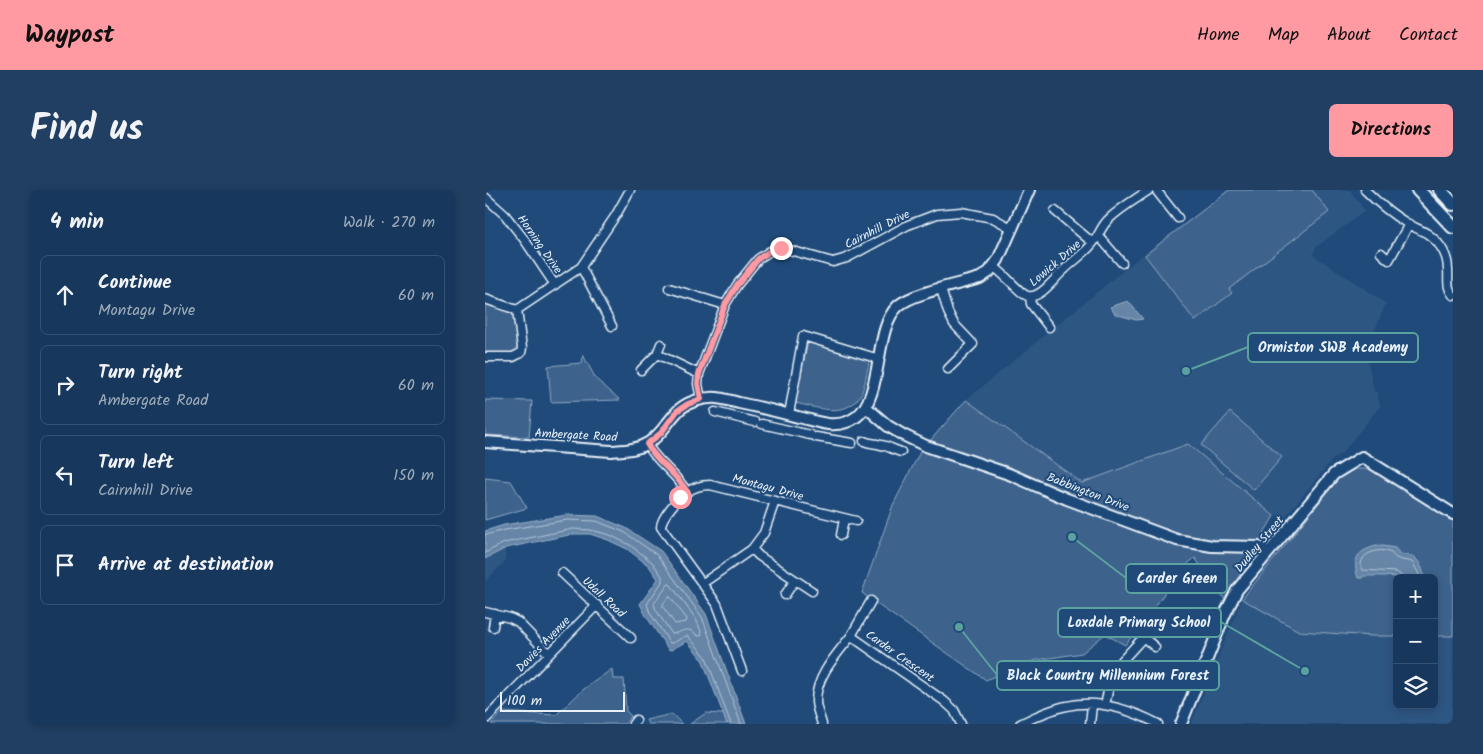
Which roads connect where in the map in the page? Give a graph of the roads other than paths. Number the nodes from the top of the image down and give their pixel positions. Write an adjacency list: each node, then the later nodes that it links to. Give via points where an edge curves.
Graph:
1 (630, 190): 19 (street)
2 (1029, 190): 14 (street)
3 (1149, 190): 15 (street, Lowick Drive, via 1111,216)
4 (1156, 190): 11 (street)
5 (1365, 190): 12 (street)
6 (1418, 190): 13 (highway)
7 (1440, 190): 9 (highway)
8 (485, 197): 21 (street, Horning Drive, via 505,215)
9 (1453, 204)
10 (1055, 211): 16 (street, Lowick Drive)
11 (1178, 218)
12 (1409, 224): 17 (street, via 1389,260); 24 (street, via 1432,237 1444,252)
13 (1453, 227)
14 (1013, 229): 20 (street); 27 (street, Cairnhill Drive, via 993,218 961,212 945,213 908,224 847,258 833,262 781,248 758,259)
15 (1098, 235): 16 (street, Lowick Drive); 18 (street)
16 (1093, 244): 25 (street, Lowick Drive, via 1039,294)
17 (1381, 253)
18 (1122, 263)
19 (581, 267): 21 (street); 29 (street)
20 (994, 267): 23 (street, via 980,278); 25 (street, Lowick Drive)
21 (555, 284): 28 (street)
22 (669, 288): 27 (street)
23 (941, 289): 34 (street, via 910,298 897,306 887,325); 35 (street, via 954,324 973,344)
24 (1452, 294)
25 (1030, 297): 30 (street, Lowick Drive, via 1031,304)
26 (485, 299): 28 (street)
27 (725, 305): 37 (street, Cairnhill Drive)
28 (517, 310): 33 (street, via 521,353 513,357)
29 (612, 326)
30 (1049, 327)
31 (661, 344): 32 (street)
32 (657, 354): 36 (street); 37 (street)
33 (485, 357)
34 (879, 359): 40 (street); 42 (street, via 803,336)
35 (948, 368)
36 (641, 370)
37 (699, 374): 38 (street, Cairnhill Drive)
38 (701, 399): 39 (street, Ambergate Road); 51 (street, Ambergate Road, via 677,411 661,433)
39 (737, 402): 42 (street, Ambergate Road); 43 (street)
40 (866, 407): 44 (street, via 848,422); 46 (street, Babbington Drive)
41 (715, 412): 43 (street)
42 (792, 415): 44 (street, Ambergate Road); 45 (street)
43 (734, 417): 45 (street)
44 (836, 424): 47 (street)
45 (792, 431): 47 (street)
46 (903, 435): 48 (street, via 899,451); 59 (street, Babbington Drive, via 1177,540 1212,546 1259,547)
47 (836, 440): 50 (street)
48 (864, 441)
49 (485, 442): 51 (street, Ambergate Road, via 611,451)
50 (852, 443)
51 (647, 444): 52 (street)
52 (687, 492): 53 (street, Montagu Drive, via 717,485); 62 (street, via 663,519 661,527)
53 (775, 501): 55 (street, Montagu Drive); 58 (street, via 764,533)
54 (1453, 514): 59 (street, Dudley Street, via 1362,457 1334,474)
55 (844, 518): 56 (street, Montagu Drive); 57 (street)
56 (856, 522)
57 (841, 535)
58 (752, 549): 61 (street); 62 (street)
59 (1269, 552): 85 (street, Dudley Street, via 1233,597)
60 (562, 573): 66 (street, Udall Road)
61 (795, 580): 63 (street); 64 (street)
62 (703, 584): 76 (street, via 719,608)
63 (812, 591)
64 (785, 595)
65 (871, 601): 71 (street)
66 (597, 605): 73 (street, Udall Road); 75 (street, Davies Avenue)
67 (485, 612): 68 (street)
68 (495, 614): 69 (street); 75 (street, via 518,622)
69 (493, 627)
70 (1150, 630): 72 (street)
71 (851, 636): 80 (street, Carder Crescent, via 826,669 818,687 815,702); 81 (street, Carder Crescent, via 944,701 955,710)
72 (1143, 637): 74 (street); 78 (street, via 1119,664)
73 (631, 638)
74 (1155, 647)
75 (549, 654): 79 (street, Davies Avenue)
76 (742, 671)
77 (1092, 705): 78 (street); 82 (street, via 1068,706 1045,712); 83 (street)
78 (1105, 705): 84 (street, via 1141,715)
79 (485, 720)
80 (822, 724)
81 (961, 724)
82 (1020, 724)
83 (1090, 724)
84 (1158, 724)
85 (1181, 724)

